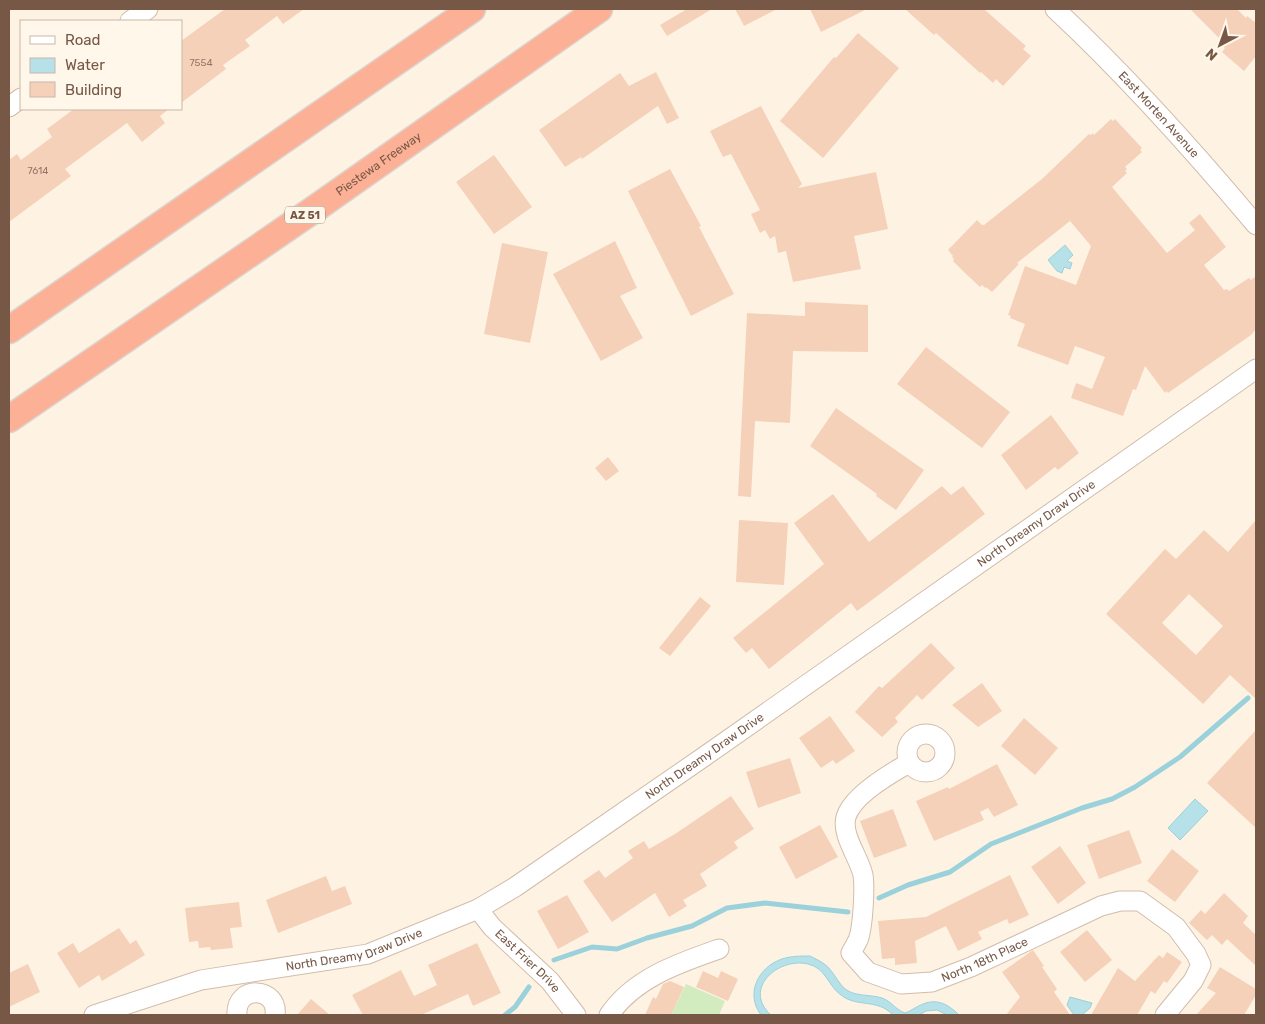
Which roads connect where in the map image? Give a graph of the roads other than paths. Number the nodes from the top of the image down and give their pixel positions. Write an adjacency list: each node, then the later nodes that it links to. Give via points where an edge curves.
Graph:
1 (148, 9): 5 (street)
2 (472, 9): 9 (highway)
3 (598, 9): 11 (highway, Piestewa Freeway / AZ 51)
4 (1055, 9): 8 (street, East Morten Avenue, via 1178,135)
5 (132, 20)
6 (20, 99): 7 (street)
7 (9, 107)
8 (1256, 225)
9 (9, 330)
10 (1256, 369): 13 (street, North Dreamy Draw Drive, via 706,756)
11 (9, 419)
12 (909, 763): 22 (street, North 18th Place, via 855,801 846,816 845,827 862,874 859,939 851,953 868,972 901,984 932,982 1101,906 1120,901 1140,901 1176,927 1201,965 1193,982)
13 (478, 909): 15 (street, North Dreamy Draw Drive, via 368,954); 20 (street, East Frier Drive, via 492,927 550,981)
14 (719, 948): 21 (street, via 643,980)
15 (251, 973): 16 (street); 17 (street, North Dreamy Draw Drive, via 202,980)
16 (252, 993): 18 (street, via 242,999); 19 (street, via 268,996)
17 (94, 1015)
18 (237, 1015)
19 (275, 1015)
20 (576, 1015)
21 (609, 1015)
22 (1165, 1015)

